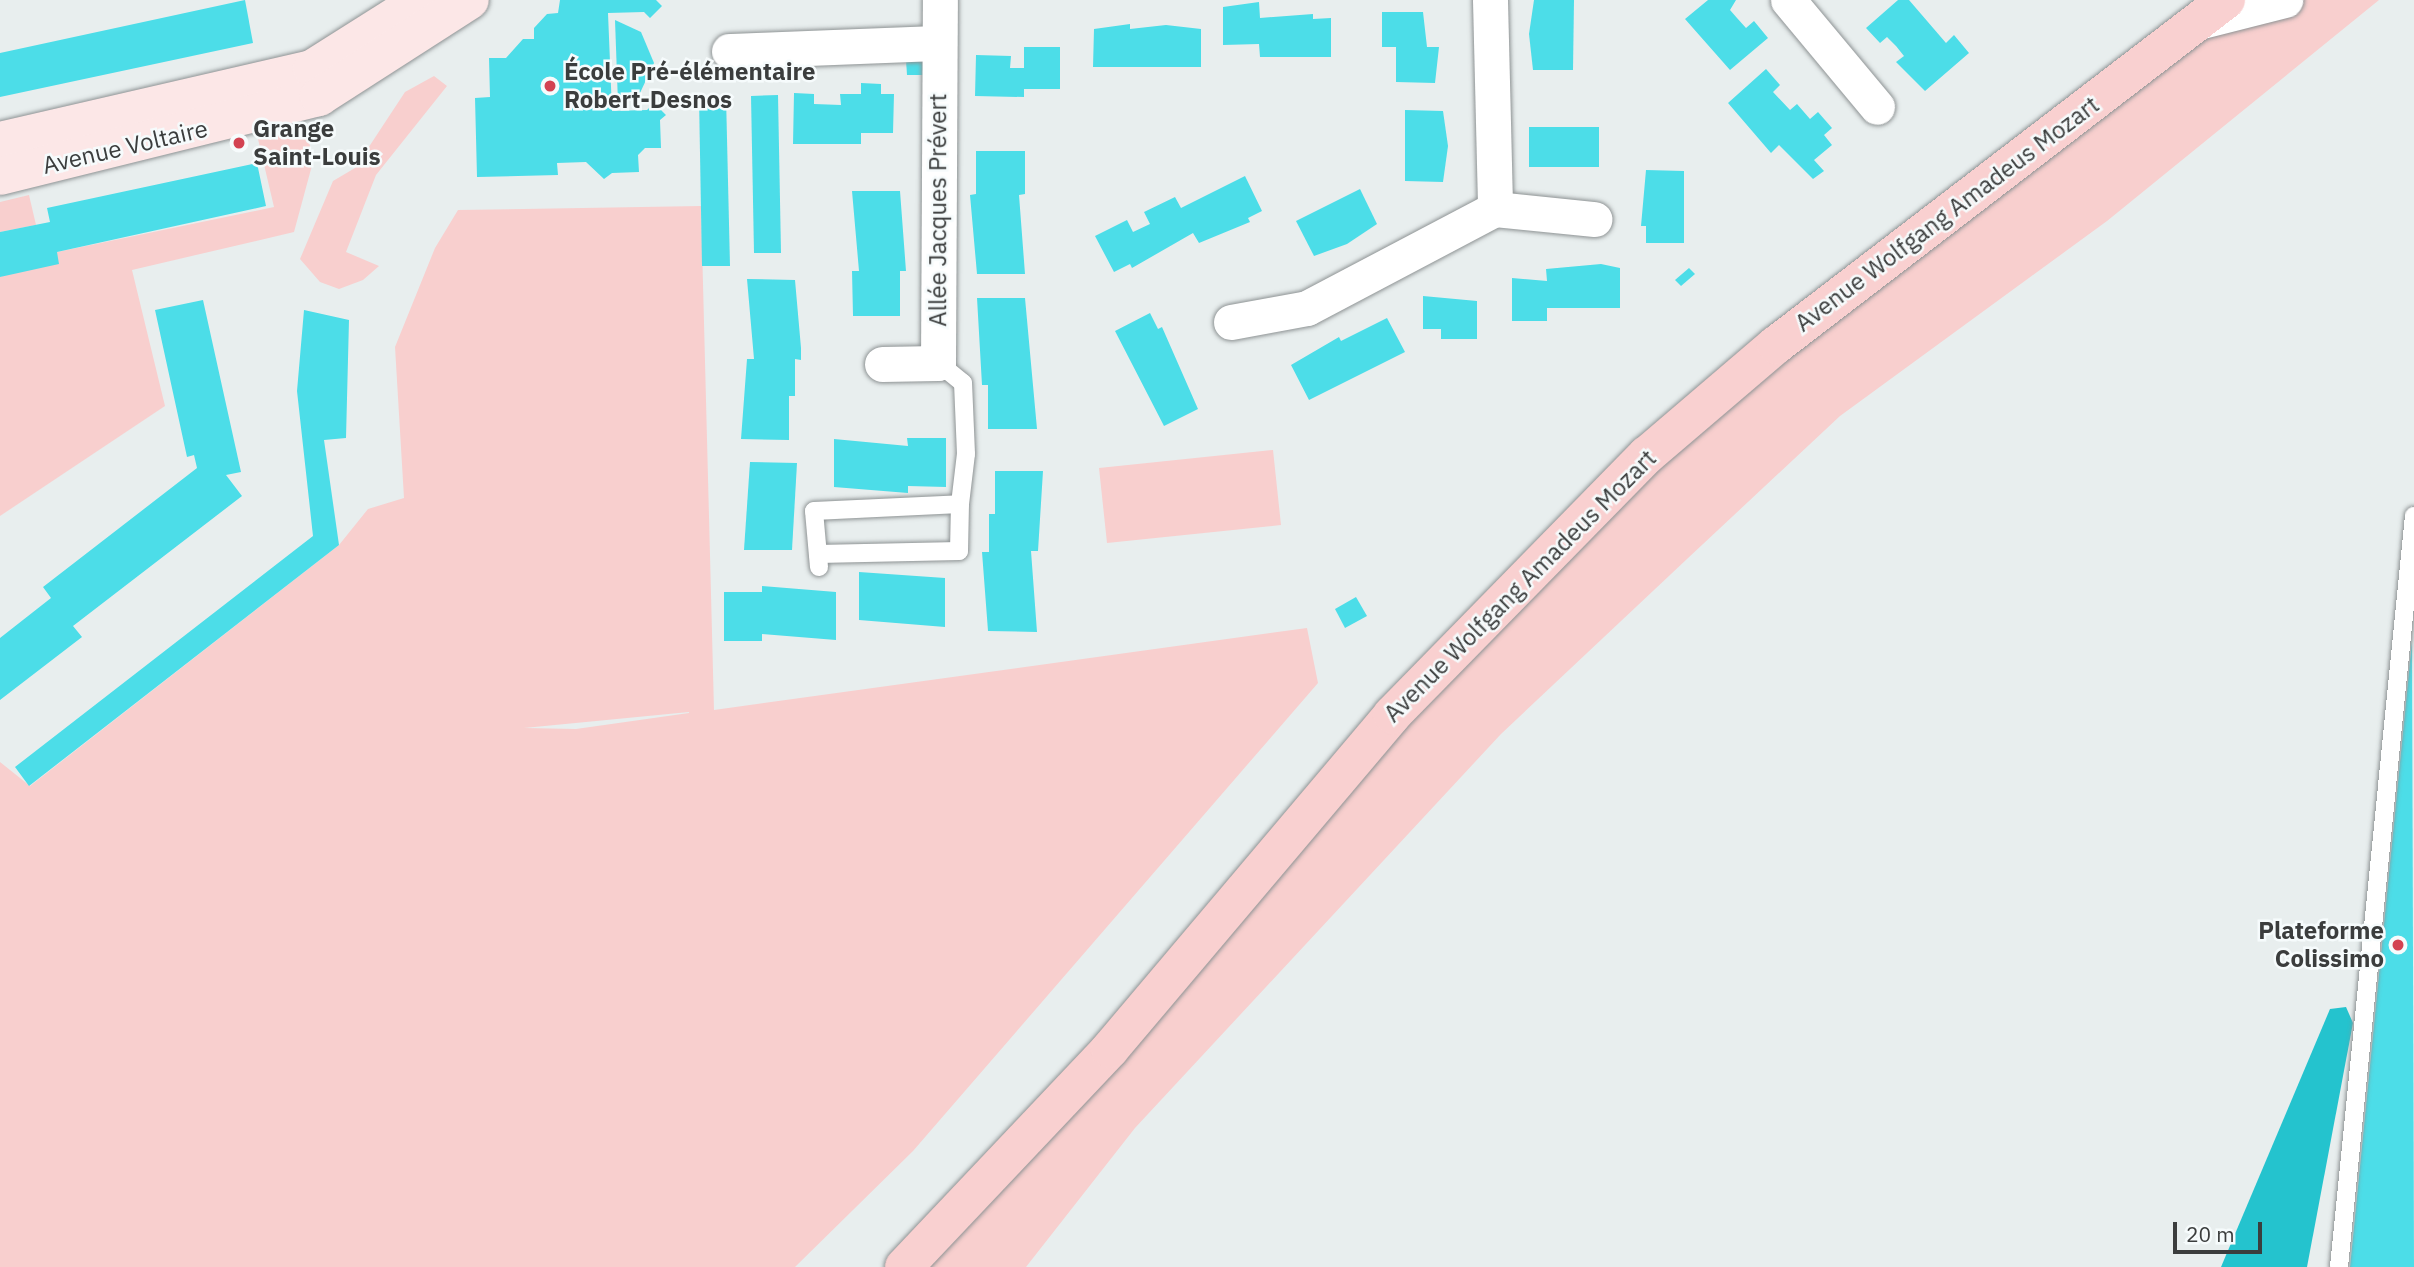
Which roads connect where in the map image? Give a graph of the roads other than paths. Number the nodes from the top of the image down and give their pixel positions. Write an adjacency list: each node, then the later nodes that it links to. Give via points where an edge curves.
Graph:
1 (421, 0): 11 (street, Avenue Voltaire, via 312,69)
2 (470, 0): 12 (street, Avenue Voltaire, via 319,97)
3 (940, 0): 8 (street, Allée Jacques Prévert)
4 (1490, 0): 13 (street)
5 (1788, 0): 10 (street)
6 (2285, 0): 7 (street)
7 (2212, 11): 20 (main road, Avenue Wolfgang Amadeus Mozart, via 1776,345 1647,455 1392,715 1110,1049)
8 (938, 43): 9 (street); 16 (street, Allée Jacques Prévert)
9 (729, 51)
10 (1877, 107)
11 (0, 141)
12 (0, 176)
13 (1495, 209): 14 (street); 15 (street, via 1307,308)
14 (1594, 219)
15 (1231, 322)
16 (937, 363): 17 (street, Allée Jacques Prévert); 18 (lane, via 963,383)
17 (882, 364)
18 (960, 504): 18 (lane, via 814,511 819,560 958,551)
19 (2414, 516): 21 (lane)
20 (904, 1267)
21 (2339, 1267)

